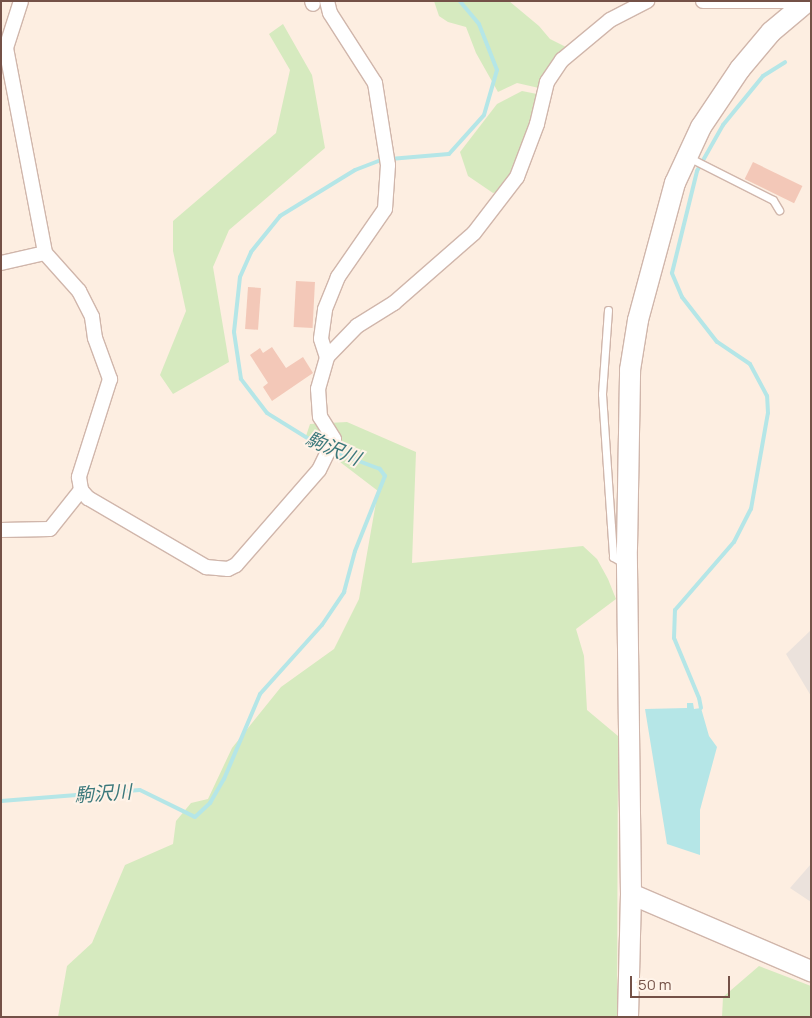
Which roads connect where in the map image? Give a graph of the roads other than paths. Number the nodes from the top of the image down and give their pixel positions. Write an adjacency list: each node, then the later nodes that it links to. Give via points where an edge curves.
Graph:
1 (21, 1): 9 (street, via 6,48)
2 (647, 1): 12 (street, via 610,20 562,60 547,82 537,124 517,177 474,233 394,303 357,326)
3 (702, 1): 4 (street)
4 (785, 1)
5 (808, 1): 7 (street, via 771,32 740,70 701,127)
6 (317, 2): 12 (street, via 330,13 375,83 388,158 385,209 338,276 325,310 321,339)
7 (690, 158): 8 (lane, via 773,200); 15 (street, via 675,183 651,268 630,370)
8 (779, 210)
9 (45, 253): 10 (street); 13 (street, via 79,291 92,317 95,338 110,380 79,477)
10 (1, 263)
11 (608, 310): 15 (lane, via 602,394 613,557)
12 (327, 357): 13 (street, via 318,389 320,417 334,439 314,481 236,565 228,569 206,567 88,498)
13 (81, 490): 14 (street, via 50,528)
14 (1, 530)
15 (628, 565): 16 (street)
16 (630, 894): 17 (street); 18 (street)
17 (811, 971)
18 (628, 1017)

